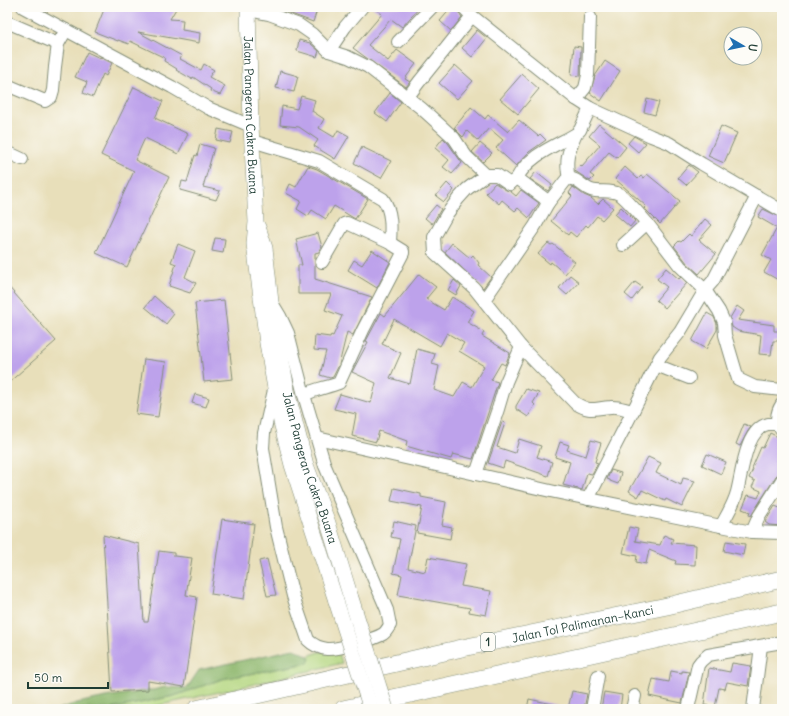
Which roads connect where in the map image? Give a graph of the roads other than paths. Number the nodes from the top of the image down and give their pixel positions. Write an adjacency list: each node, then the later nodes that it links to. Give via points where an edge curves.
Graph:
1 (23, 7): 9 (street)
2 (362, 7): 12 (street)
3 (432, 7): 10 (street)
4 (463, 7): 6 (street)
5 (248, 8): 12 (street, via 299,25); 17 (main road, Jalan Pangeran Cakra Buana)
6 (472, 16): 14 (street); 15 (street)
7 (590, 17): 15 (street, via 588,75 585,88)
8 (7, 22): 11 (street)
9 (66, 30): 11 (street); 17 (street, via 208,108)
10 (398, 42)
11 (58, 44): 13 (street, via 54,90 51,97 45,101)
12 (329, 51): 14 (street, via 368,67)
13 (7, 85)
14 (407, 98): 22 (street, via 454,138 466,156)
15 (576, 99): 16 (street)
16 (590, 108): 18 (street); 25 (street, via 669,143)
17 (251, 126): 19 (main road, Jalan Pangeran Cakra Buana)
18 (576, 134): 23 (street, via 533,158); 24 (street, via 566,164)
19 (252, 141): 28 (main road, Jalan Pangeran Cakra Buana); 30 (street, via 319,161 383,199 390,216)
20 (7, 152): 21 (street)
21 (22, 159)
22 (486, 175): 23 (street, via 497,175 510,184); 34 (street, via 458,199 434,237 435,253)
23 (517, 178): 26 (street)
24 (569, 179): 26 (street); 29 (street, via 591,190 620,194)
25 (757, 196): 27 (street); 33 (street, via 713,281)
26 (548, 203): 34 (street)
27 (782, 211)
28 (256, 222): 35 (main road, Jalan Pangeran Cakra Buana, via 265,248); 39 (main road, Jalan Pangeran Cakra Buana, via 254,244)
29 (647, 223): 31 (street); 33 (street, via 680,266)
30 (390, 243): 32 (street, via 350,224 344,224); 41 (street, via 403,253 339,383 315,389)
31 (623, 245)
32 (322, 262)
33 (705, 290): 37 (street, via 680,332); 40 (street, via 720,311 738,380 755,387)
34 (484, 300): 36 (street)
35 (271, 302): 41 (street, via 288,333); 53 (main road, Jalan Pangeran Cakra Buana, via 288,395 306,465 328,523)
36 (521, 347): 43 (street, via 575,403 594,410 613,407); 46 (street, via 506,382)
37 (656, 365): 38 (street); 43 (street)
38 (688, 378)
39 (274, 387): 45 (street, via 263,448 276,527 293,596 308,640 319,647 335,649 378,637 386,631 390,620 325,466); 53 (main road, Jalan Pangeran Cakra Buana, via 292,465)
40 (782, 390)
41 (304, 395): 45 (street)
42 (782, 404): 44 (street, via 777,414)
43 (633, 411): 48 (street)
44 (780, 427): 49 (street, via 767,424 758,430 751,440 734,503)
45 (317, 438): 46 (street)
46 (476, 474): 48 (street)
47 (782, 480): 50 (street)
48 (588, 499): 49 (street)
49 (721, 526): 50 (street)
50 (752, 532): 51 (street)
51 (782, 533)
52 (782, 579): 59 (highway, Jalan Tol Palimanan–Kanci / 1)
53 (343, 600): 61 (main road, Jalan Pangeran Cakra Buana, bridge); 62 (main road, Jalan Pangeran Cakra Buana, bridge)
54 (782, 612): 60 (highway)
55 (782, 642): 56 (street)
56 (761, 646): 65 (street, via 708,655 701,660); 66 (street)
57 (598, 676): 63 (street)
58 (635, 696): 64 (street)
59 (196, 709)
60 (344, 709)
61 (371, 709)
62 (386, 709)
63 (592, 709)
64 (632, 709)
65 (688, 709)
66 (753, 709)

